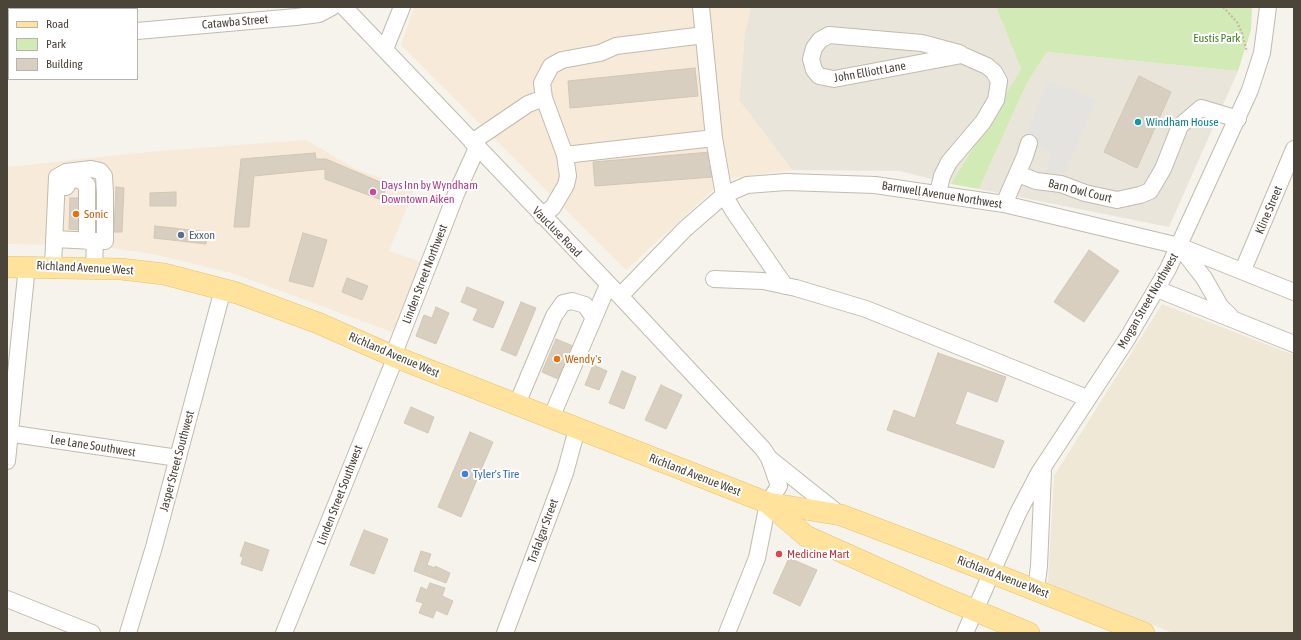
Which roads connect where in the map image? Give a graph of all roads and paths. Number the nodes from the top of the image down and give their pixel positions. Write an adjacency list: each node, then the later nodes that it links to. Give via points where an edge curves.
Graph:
1 (332, 7): 7 (street, Catawba Street, via 319,14 304,16)
2 (344, 7): 9 (street, Vaucluse Road)
3 (402, 7): 9 (street)
4 (702, 7): 8 (street)
5 (1223, 7): 10 (path, via 1236,22 1244,37)
6 (1268, 7): 13 (street, Morgan Street Northwest, via 1257,72)
7 (138, 31)
8 (704, 35): 12 (street, via 616,46 600,53 562,60 551,66 542,83); 14 (street)
9 (385, 49): 16 (street, Vaucluse Road)
10 (1248, 54)
11 (962, 55): 11 (street, John Elliott Lane, via 922,43 829,35 820,40 811,59 819,76 834,79); 21 (street, John Elliott Lane, via 987,66 994,72 999,81 998,90 991,111 949,162)
12 (544, 98): 16 (street, via 528,104); 18 (street)
13 (1238, 119): 20 (street, Barn Owl Court, via 1201,108 1180,126 1164,169 1150,191 1140,195 1117,200 1085,193 1061,184); 27 (street, Morgan Street Northwest)
14 (714, 138): 18 (street); 22 (street)
15 (1029, 143): 20 (street)
16 (474, 145): 24 (street, Vaucluse Road); 42 (street, Linden Street Northwest)
17 (1294, 150): 19 (street, Kline Street)
18 (565, 155): 24 (street, via 568,176 566,185 553,207)
19 (1289, 175): 31 (street, Kline Street)
20 (1017, 176): 23 (street)
21 (938, 193): 22 (street, Barnwell Avenue Northwest, via 876,185 786,182 747,185); 23 (street, Barnwell Avenue Northwest)
22 (724, 195): 34 (street); 38 (street, Barnwell Avenue Northwest, via 685,229)
23 (1004, 204): 27 (street, Barnwell Avenue Northwest)
24 (542, 216): 33 (street, Vaucluse Road)
25 (54, 236): 26 (street); 26 (street, via 62,232 67,183 74,179 87,185); 26 (street, via 57,177 66,172 90,169 100,171 104,176 106,193 105,241); 29 (street)
26 (91, 241): 30 (street)
27 (1179, 246): 31 (street, Barnwell Avenue Northwest); 36 (street, Morgan Street Northwest); 40 (street, via 1204,278 1220,306)
28 (17, 266): 29 (main road, Richland Avenue West); 47 (street)
29 (54, 266): 30 (main road, Richland Avenue West)
30 (94, 267): 35 (main road, Richland Avenue West, via 164,274)
31 (1243, 270): 37 (street, Barnwell Avenue Northwest)
32 (714, 279): 34 (street, via 763,281)
33 (608, 285): 38 (street, Vaucluse Road); 39 (street)
34 (785, 286): 43 (street, via 866,309)
35 (223, 289): 42 (main road, Richland Avenue West, via 318,323); 48 (street, Jasper Street Southwest)
36 (1157, 289): 40 (street); 43 (street, Morgan Street Northwest)
37 (1294, 292)
38 (620, 296): 49 (street, Vaucluse Road)
39 (594, 318): 44 (street, via 585,305 563,303 554,316); 45 (street)
40 (1244, 325): 41 (street)
41 (1294, 344)
42 (393, 356): 44 (main road, Richland Avenue West); 61 (street, Linden Street Southwest, via 392,366)
43 (1087, 398): 51 (street, Morgan Street Northwest)
44 (517, 404): 45 (main road, Richland Avenue West)
45 (551, 418): 46 (main road, Richland Avenue West)
46 (577, 429): 52 (main road, Richland Avenue West); 62 (street, Trafalgar Street, via 565,472)
47 (9, 434): 48 (street, Lee Lane Southwest); 50 (street)
48 (178, 458): 60 (street, Jasper Street Southwest)
49 (769, 458): 52 (street, via 779,486); 53 (street)
50 (7, 461)
51 (1043, 467): 55 (street, Morgan Street Northwest, via 1018,513); 56 (street)
52 (768, 503): 53 (main road, Richland Avenue West); 54 (main road, Richland Avenue West, via 806,536); 63 (street, via 756,558)
53 (844, 517): 54 (main road, via 832,532 832,542); 55 (main road, Richland Avenue West)
54 (837, 550): 58 (main road, Richland Avenue West)
55 (993, 573): 56 (main road, Richland Avenue West); 58 (street, Morgan Street Northwest)
56 (1036, 590): 66 (main road, Richland Avenue West)
57 (7, 599): 59 (street)
58 (974, 611): 64 (street, Morgan Street Northwest); 65 (main road, Richland Avenue West)
59 (92, 633)
60 (128, 633)
61 (284, 633)
62 (505, 633)
63 (727, 633)
64 (965, 633)
65 (1029, 633)
66 (1144, 633)

